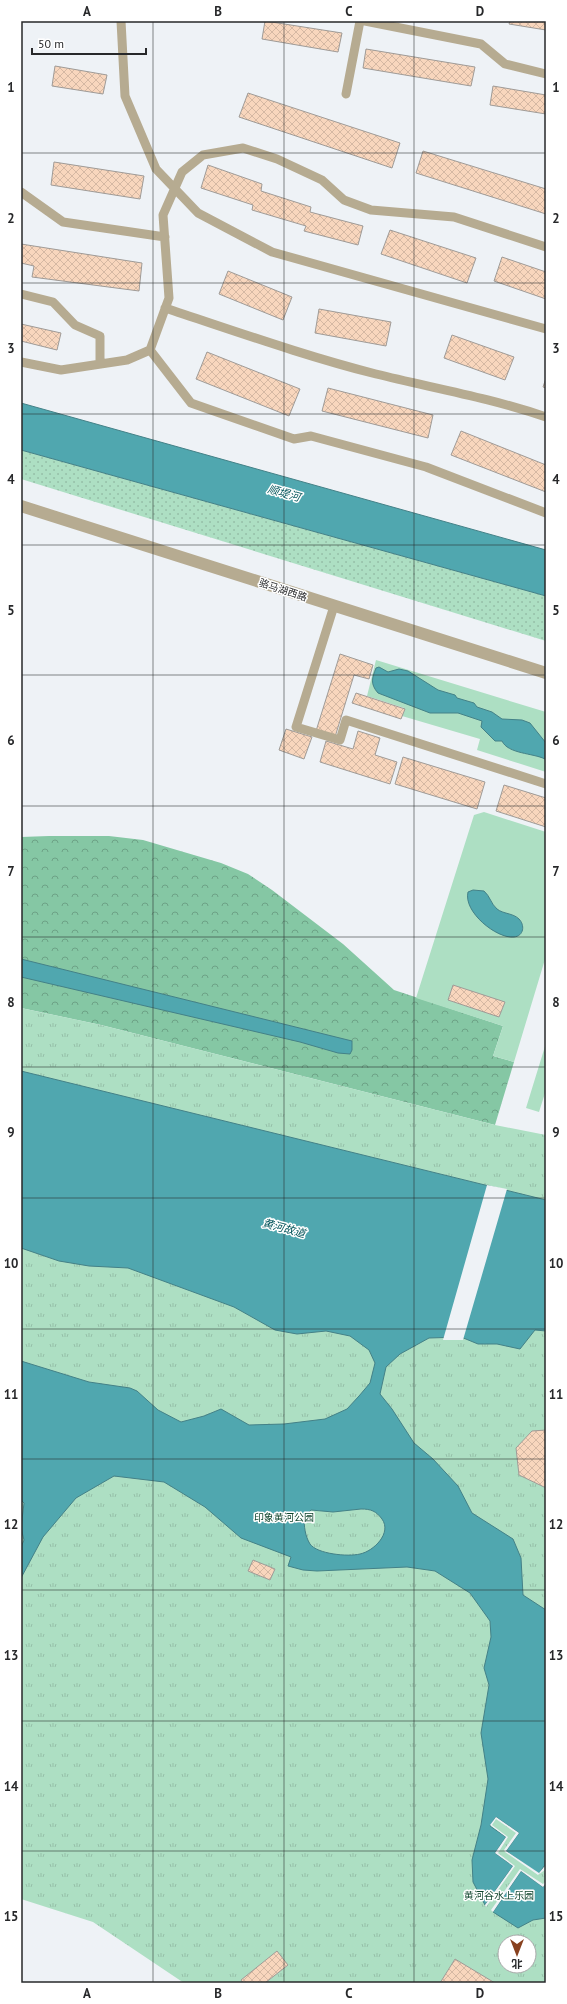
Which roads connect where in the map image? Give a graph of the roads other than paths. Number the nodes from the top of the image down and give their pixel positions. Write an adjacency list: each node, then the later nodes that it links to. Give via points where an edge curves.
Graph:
1 (121, 21): 6 (lane, via 125,96 156,169)
2 (360, 21): 5 (lane)
3 (365, 21): 4 (lane, via 481,44 505,64)
4 (546, 74)
5 (346, 94)
6 (175, 188): 8 (lane, via 163,215); 9 (lane, via 182,172 203,155 243,148 278,159 322,180 344,200 371,210 454,217); 12 (lane, via 198,213 272,252)
7 (21, 192): 8 (lane, via 63,222)
8 (165, 238): 11 (lane, via 169,298)
9 (546, 247)
10 (21, 294): 15 (lane, via 53,302 75,325 100,336)
11 (165, 308): 13 (lane); 16 (lane, via 305,354 376,374 509,404)
12 (546, 329)
13 (150, 350): 15 (lane, via 127,360); 18 (lane, via 191,403 294,439 311,436 426,467)
14 (21, 362): 15 (lane, via 60,370)
15 (100, 364)
16 (546, 417)
17 (21, 506): 19 (street, 骆马湖西路)
18 (546, 513)
19 (334, 606): 20 (street, 骆马湖西路); 21 (lane, via 296,726 340,740 346,720)
20 (546, 673)
21 (546, 784)

